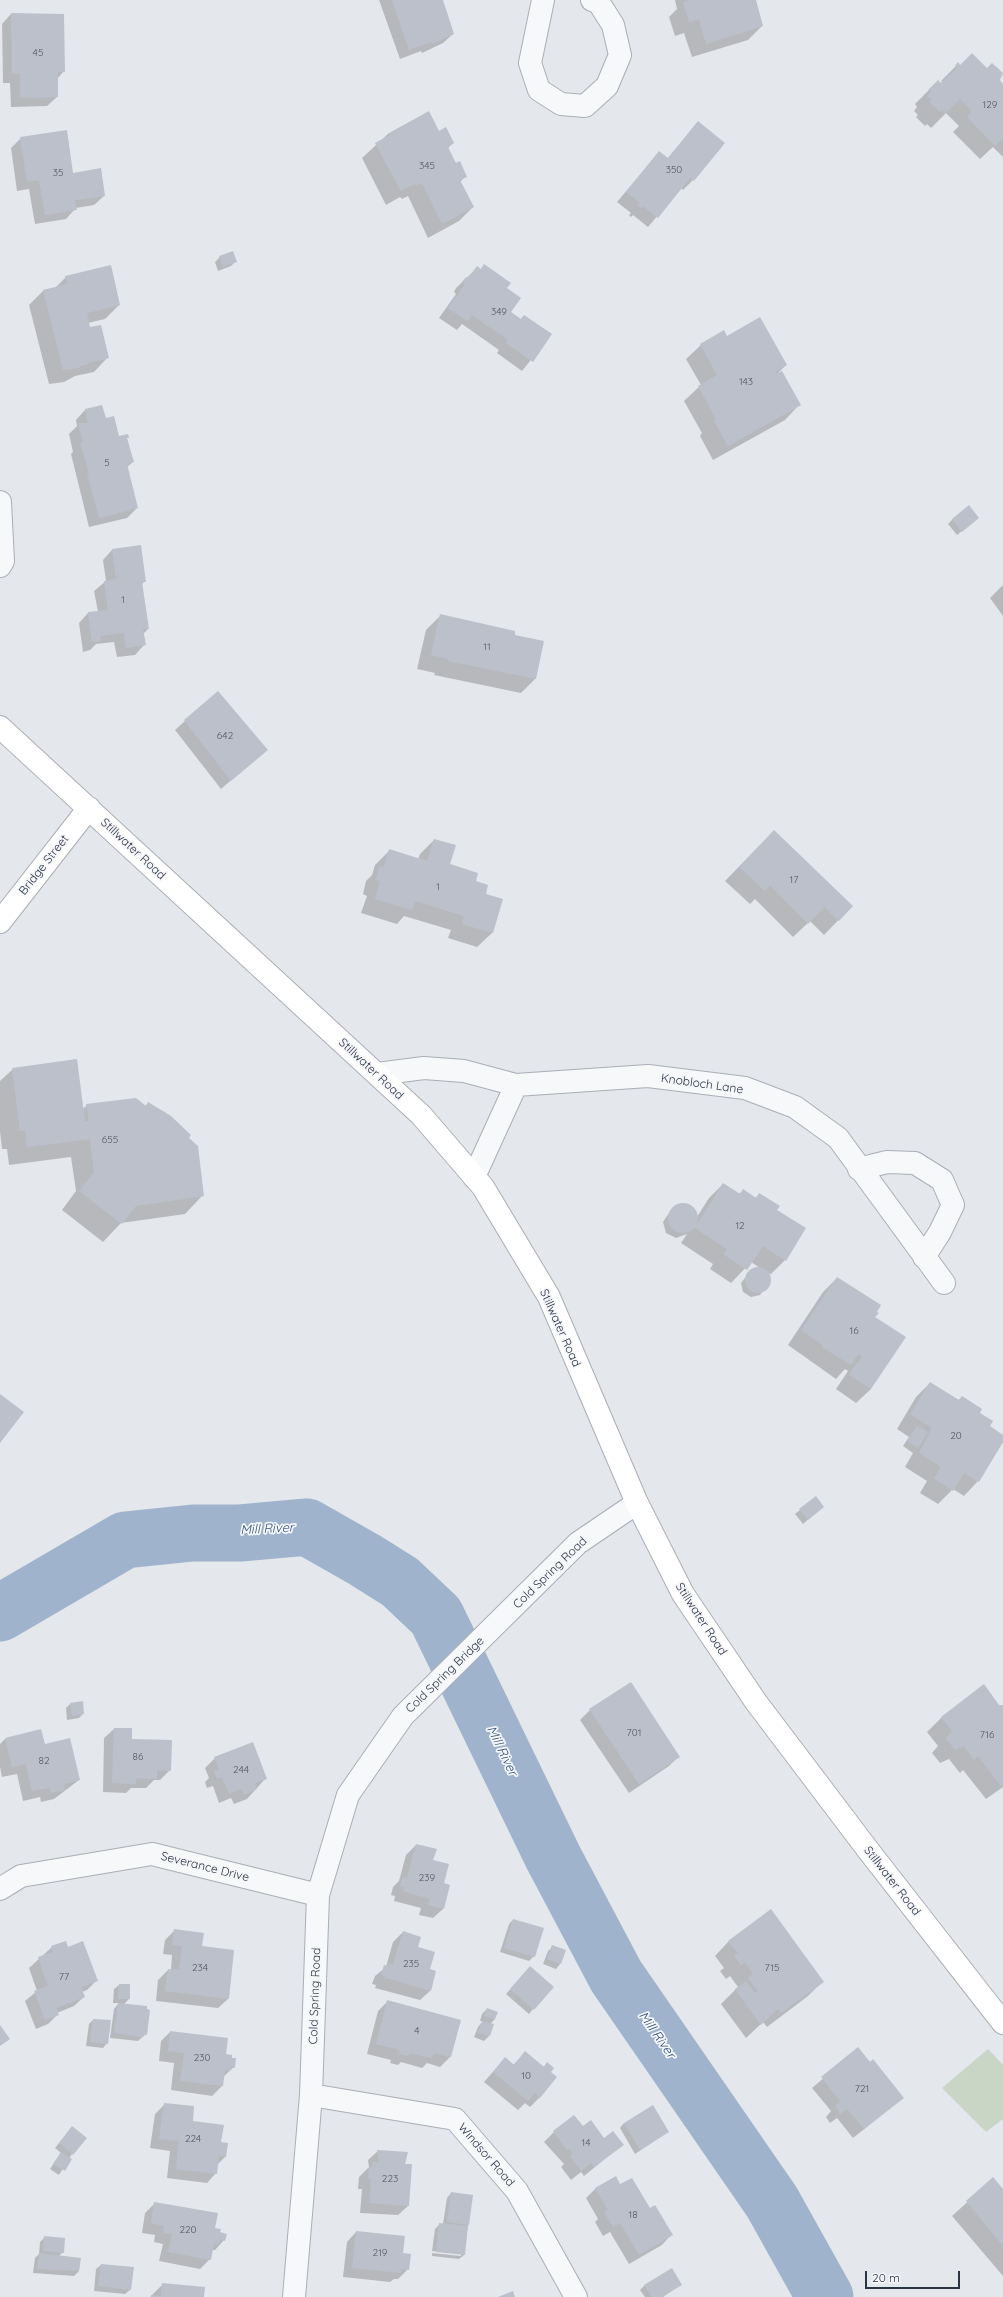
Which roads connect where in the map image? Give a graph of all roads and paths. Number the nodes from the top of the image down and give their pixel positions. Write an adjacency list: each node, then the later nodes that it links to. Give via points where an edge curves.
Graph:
1 (543, 0): 2 (street, via 530,63 539,90 561,104 585,106 607,86 620,55 614,24 599,3)
2 (592, 0)
3 (0, 502): 4 (street, via 3,561)
4 (0, 566)
5 (0, 727): 6 (main road, Stillwater Road)
6 (89, 808): 7 (main road, Bridge Street); 8 (main road, Stillwater Road)
7 (0, 922)
8 (377, 1074): 9 (street, Knobloch Lane, via 424,1068 464,1071); 11 (main road, Stillwater Road, via 421,1115)
9 (516, 1084): 10 (street, Knobloch Lane, via 648,1076 745,1088 795,1107 838,1138); 11 (street)
10 (859, 1169): 12 (street, Knobloch Lane); 12 (street, via 887,1162 915,1163 942,1180 953,1205 940,1232)
11 (474, 1177): 14 (main road, Stillwater Road, via 483,1187 549,1298)
12 (924, 1256): 13 (street, Knobloch Lane)
13 (944, 1283)
14 (637, 1503): 15 (street, Cold Spring Road, via 578,1543); 19 (main road, Stillwater Road, via 683,1594 756,1702)
15 (487, 1634): 16 (street, Cold Spring Bridge)
16 (403, 1716): 18 (street, Cold Spring Road, via 348,1795)
17 (0, 1889): 18 (street, Severance Drive, via 20,1876 152,1854)
18 (318, 1895): 20 (street, Cold Spring Road)
19 (1003, 2023)
20 (311, 2095): 21 (street, Cold Spring Road); 22 (street, Windsor Road, via 456,2119 517,2191)
21 (294, 2297)
22 (576, 2297)

